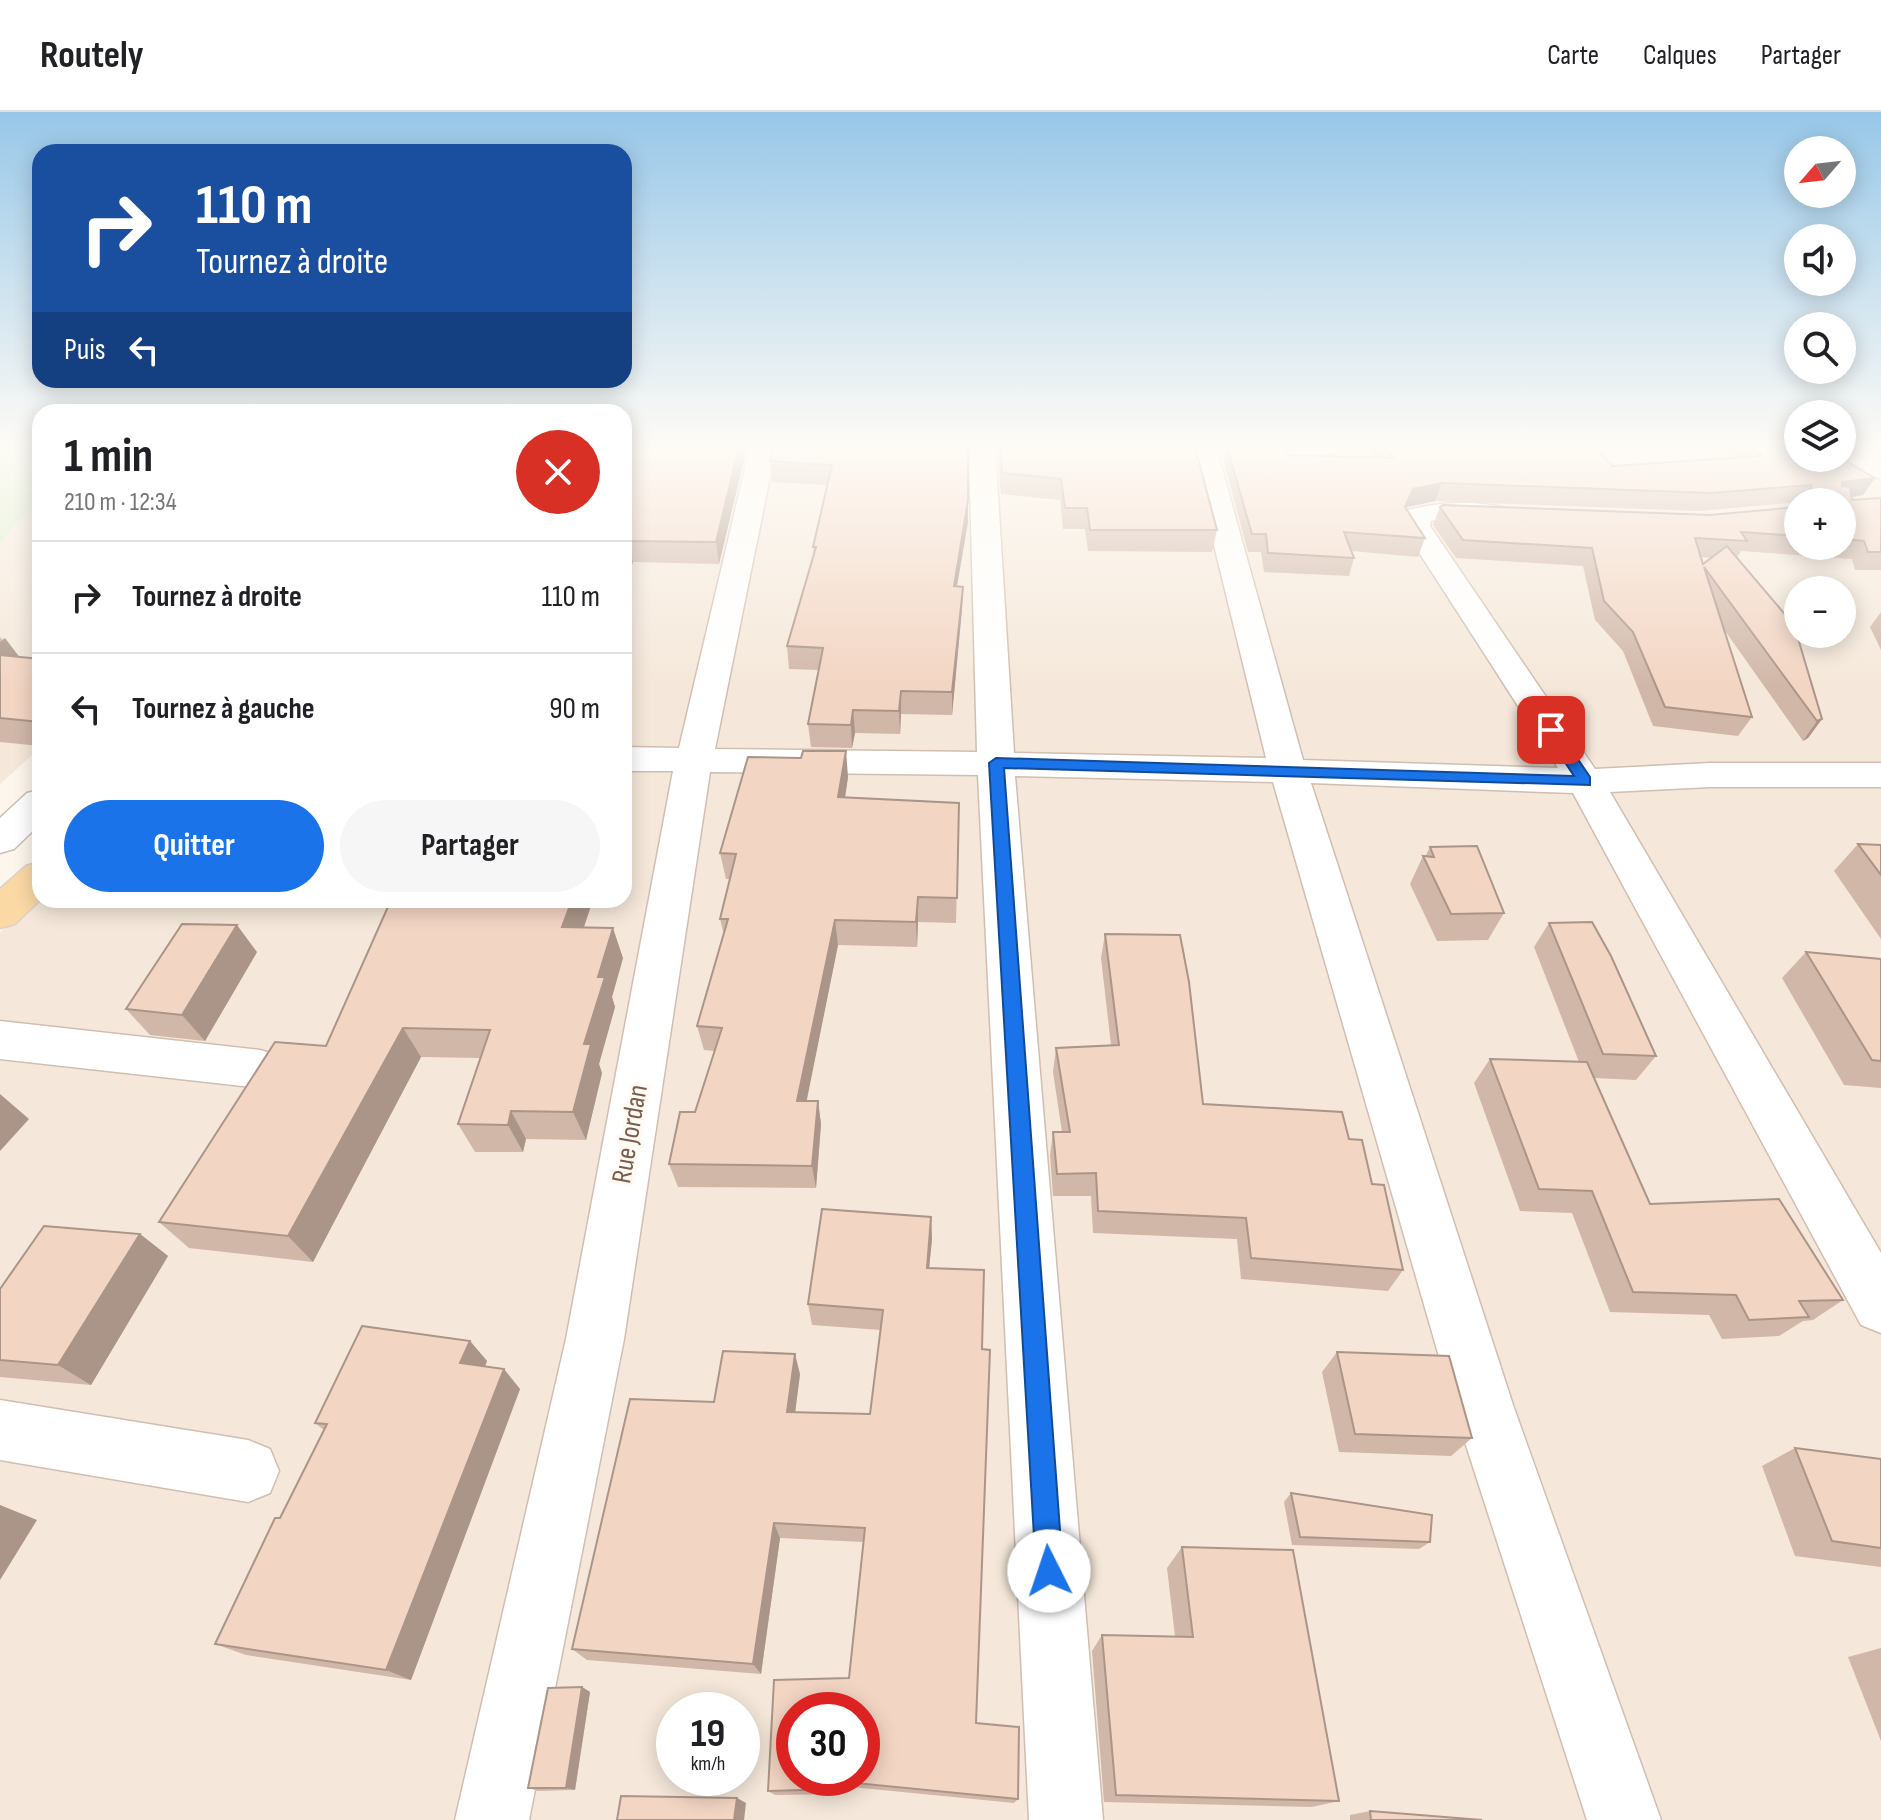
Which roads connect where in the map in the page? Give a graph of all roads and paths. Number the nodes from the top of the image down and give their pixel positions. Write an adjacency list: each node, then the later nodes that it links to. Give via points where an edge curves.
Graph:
1 (746, 527): 6 (street, Rue Jordan)
2 (986, 527): 7 (street)
3 (1224, 527): 8 (street)
4 (1416, 527): 10 (street)
5 (632, 759): 6 (street)
6 (694, 759): 7 (street); 20 (street, Rue Jordan, via 595,1339)
7 (996, 763): 8 (street); 21 (street)
8 (1288, 771): 10 (street); 22 (street, via 1483,1405)
9 (1881, 775): 10 (street)
10 (1585, 781): 17 (street)
11 (32, 810): 12 (street)
12 (0, 840)
13 (32, 883): 14 (main road)
14 (0, 913)
15 (0, 1040): 16 (street)
16 (260, 1069)
17 (1881, 1306)
18 (0, 1430): 19 (street)
19 (248, 1471)
20 (492, 1820)
21 (1066, 1820)
22 (1624, 1820)

